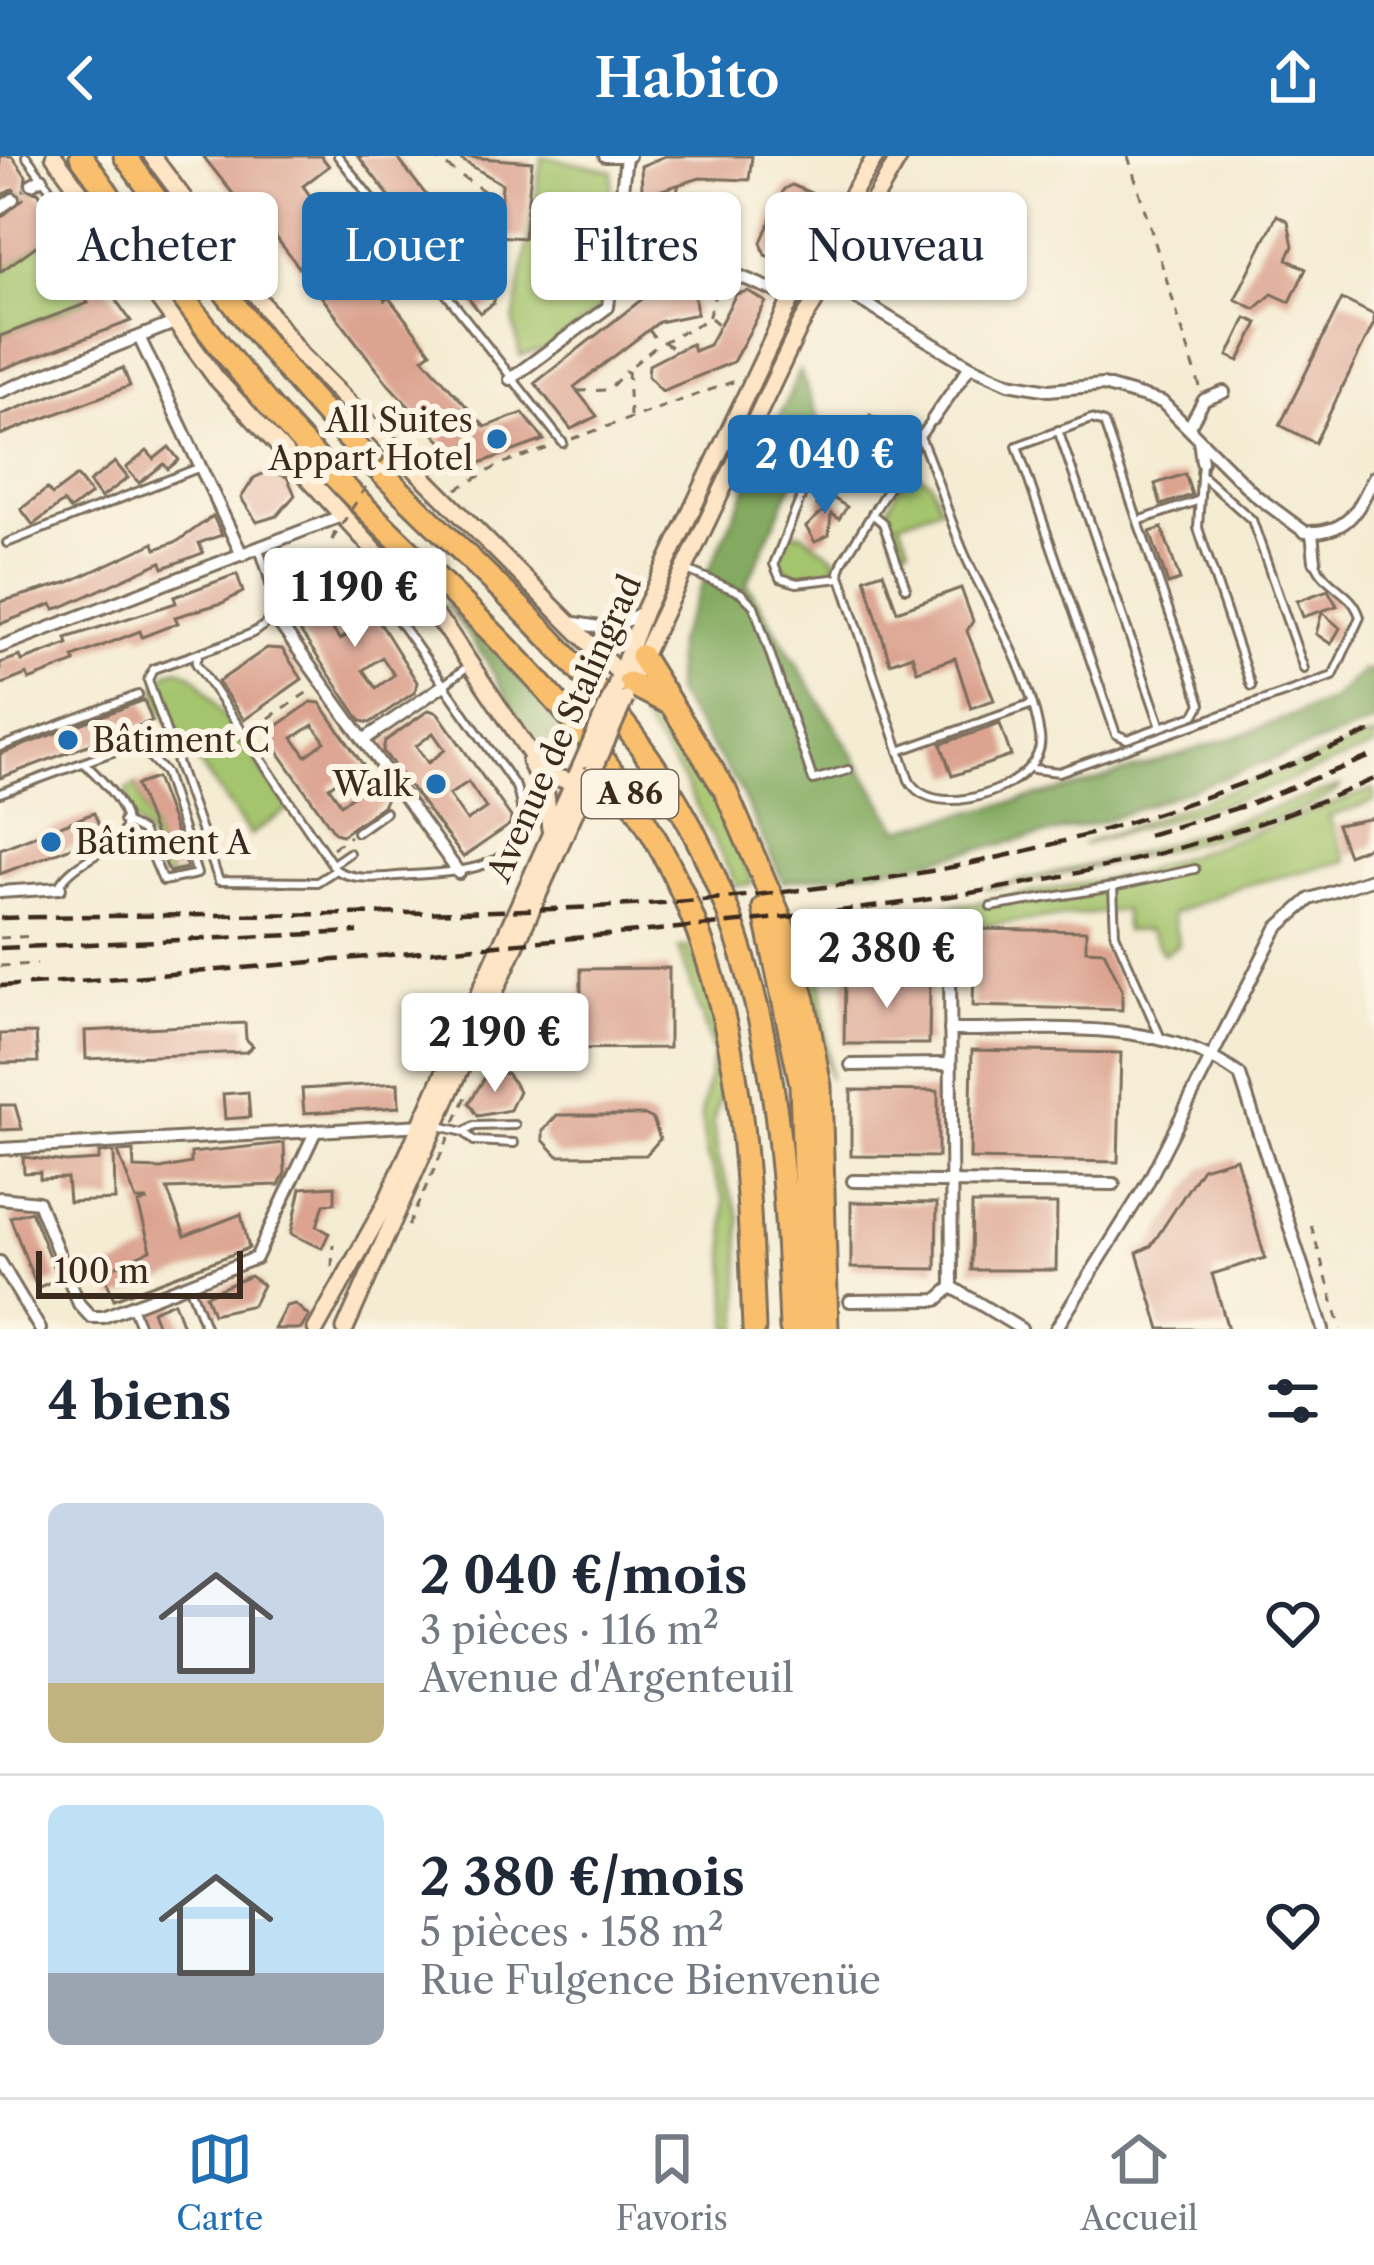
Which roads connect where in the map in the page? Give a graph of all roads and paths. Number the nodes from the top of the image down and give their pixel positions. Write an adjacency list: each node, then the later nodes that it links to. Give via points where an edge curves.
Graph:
1 (26, 156): 16 (lane)
2 (54, 156): 17 (main road)
3 (81, 156): 152 (highway, A 86, via 252,385 578,723 658,843 704,950 736,1070 746,1123)
4 (125, 156): 117 (highway, A 86, via 278,361 629,728)
5 (152, 156): 18 (main road)
6 (164, 156): 19 (main road)
7 (338, 156): 43 (lane)
8 (432, 156): 20 (path)
9 (604, 156): 10 (street)
10 (627, 156): 21 (street)
11 (875, 156): 14 (main road); 23 (main road, Avenue de Stalingrad)
12 (900, 156): 14 (main road)
13 (1127, 156): 50 (path)
14 (888, 176): 24 (main road)
15 (679, 184): 22 (path)
16 (46, 192)
17 (80, 192)
18 (178, 192)
19 (186, 192)
20 (485, 192)
21 (623, 192)
22 (677, 192)
23 (853, 192)
24 (878, 192)
25 (13, 199): 26 (street)
26 (0, 208)
27 (158, 300): 35 (main road)
28 (258, 300): 62 (main road)
29 (607, 300): 43 (street, via 604,313)
30 (714, 300): 34 (path)
31 (791, 300): 44 (main road, Avenue de Stalingrad)
32 (814, 300): 73 (main road)
33 (862, 300): 41 (street)
34 (710, 317): 36 (path); 39 (path)
35 (174, 323): 38 (street); 65 (main road)
36 (719, 325)
37 (649, 330): 39 (path)
38 (140, 339): 48 (street); 58 (street)
39 (661, 343): 40 (path); 42 (path)
40 (675, 350)
41 (970, 367): 52 (street); 54 (street, via 1028,387 1103,385 1145,394)
42 (628, 369): 45 (path); 47 (path)
43 (510, 379): 57 (lane)
44 (754, 381): 51 (path, via 736,380); 77 (main road, Avenue de Stalingrad)
45 (608, 390): 46 (path); 47 (path)
46 (578, 391)
47 (628, 391): 51 (path)
48 (0, 392)
49 (1224, 392): 50 (street)
50 (1204, 400): 54 (street)
51 (631, 418): 57 (path)
52 (933, 419): 56 (lane)
53 (1058, 430): 66 (lane, via 1104,423); 93 (lane); 93 (lane, via 1017,446 1062,579 1116,734 1126,739)
54 (1194, 432): 60 (street); 67 (street, via 1256,495)
55 (392, 437): 68 (path, bridge, via 405,425)
56 (920, 437): 59 (lane); 91 (lane)
57 (563, 443): 62 (path)
58 (202, 466): 69 (lane); 71 (street)
59 (902, 467): 64 (lane); 74 (lane, via 848,438 822,445 774,564 790,583)
60 (1201, 469): 63 (lane); 84 (lane, via 1252,520)
61 (1374, 477): 67 (street, via 1355,517)
62 (439, 498): 78 (main road)
63 (1198, 500): 66 (lane); 88 (lane, via 1198,527)
64 (872, 514): 74 (lane); 76 (lane, via 883,523)
65 (341, 516): 70 (street); 83 (main road)
66 (1138, 521): 93 (lane, via 1201,704 1196,715)
67 (1312, 532): 72 (street)
68 (332, 540)
69 (7, 543)
70 (259, 549): 71 (street); 75 (lane)
71 (242, 555): 80 (street)
72 (1315, 561): 99 (lane, via 1360,616 1333,676 1059,772)
73 (684, 568): 82 (main road); 100 (lane, via 754,606 813,779)
74 (840, 578): 97 (lane)
75 (272, 583): 79 (lane); 86 (lane, via 315,563 351,561)
76 (906, 588)
77 (644, 611): 78 (street, via 611,629); 87 (main road, Avenue de Stalingrad)
78 (556, 614): 87 (main road)
79 (274, 616): 81 (lane, via 259,632); 85 (street)
80 (0, 647)
81 (199, 653): 94 (lane, via 200,674); 110 (lane, via 153,669 148,680 219,881 316,882)
82 (641, 656): 87 (main road); 90 (highway)
83 (471, 664): 86 (lane); 92 (main road)
84 (1304, 669)
85 (325, 681): 94 (path); 95 (street)
86 (444, 685): 95 (street); 112 (lane, via 516,787 524,818 514,845 476,872)
87 (622, 686): 90 (highway); 101 (main road, Avenue de Stalingrad, bridge)
88 (1251, 686)
89 (138, 694): 96 (lane)
90 (666, 702): 107 (highway, via 724,790)
91 (1030, 706): 97 (lane); 99 (lane, via 1040,736)
92 (512, 727): 101 (main road, via 553,777); 106 (main road, via 546,794)
93 (1160, 727)
94 (243, 736): 109 (lane)
95 (365, 739): 112 (street)
96 (0, 747)
97 (899, 751): 99 (lane, via 916,793 940,803)
98 (84, 763): 102 (lane); 104 (lane, via 112,789); 104 (lane, via 137,743 149,753 165,773 196,876 163,881 142,831)
99 (1033, 769)
100 (848, 770)
101 (584, 774): 106 (main road, Avenue de Stalingrad); 131 (main road, Avenue de Stalingrad)
102 (0, 793)
103 (385, 812): 105 (lane)
104 (123, 821): 115 (lane, via 117,844 58,881)
105 (356, 832): 109 (path)
106 (548, 842): 129 (main road, Avenue de Stalingrad)
107 (750, 849): 136 (highway, via 792,1029); 155 (highway, via 780,916 820,1086)
108 (349, 853): 110 (lane)
109 (325, 854): 110 (lane)
110 (334, 867): 112 (lane, via 358,877)
111 (1195, 869): 114 (lane)
112 (459, 873)
113 (1374, 878): 126 (street, via 1310,899 1277,928)
114 (1113, 887): 118 (lane); 125 (lane, via 1115,934)
115 (59, 889): 116 (street)
116 (0, 892)
117 (724, 900): 136 (highway, via 748,933 768,987); 153 (highway, A 86, via 759,1008 781,1116)
118 (991, 907)
119 (34, 936): 120 (path)
120 (0, 938)
121 (844, 956): 124 (street, via 950,956)
122 (37, 964): 123 (path)
123 (0, 966)
124 (950, 1030): 125 (street); 127 (street)
125 (1160, 1036): 126 (street)
126 (1213, 1059): 157 (street); 158 (street, via 1247,1083)
127 (950, 1064): 128 (street); 138 (street)
128 (850, 1065)
129 (419, 1125): 131 (street); 132 (street); 150 (main road, Avenue de Stalingrad)
130 (515, 1125): 133 (lane)
131 (439, 1126): 133 (lane); 151 (main road, Avenue de Stalingrad)
132 (316, 1130): 135 (street); 143 (street, via 262,1252)
133 (464, 1132): 134 (lane, via 474,1142)
134 (514, 1142)
135 (0, 1149)
136 (807, 1179): 154 (highway)
137 (853, 1181): 138 (street)
138 (950, 1183): 139 (street); 144 (street)
139 (1114, 1184)
140 (0, 1198): 146 (street, via 41,1205 86,1314 100,1318)
141 (1311, 1226): 159 (path)
142 (0, 1262): 147 (street)
143 (189, 1285): 146 (street); 149 (lane)
144 (952, 1288): 145 (street, via 937,1300); 156 (street)
145 (850, 1301)
146 (132, 1306): 148 (lane)
147 (40, 1329)
148 (141, 1329)
149 (206, 1329)
150 (316, 1329)
151 (345, 1329)
152 (754, 1329)
153 (791, 1329)
154 (809, 1329)
155 (827, 1329)
156 (1021, 1329)
157 (1056, 1329)
158 (1323, 1329)
159 (1341, 1329)

